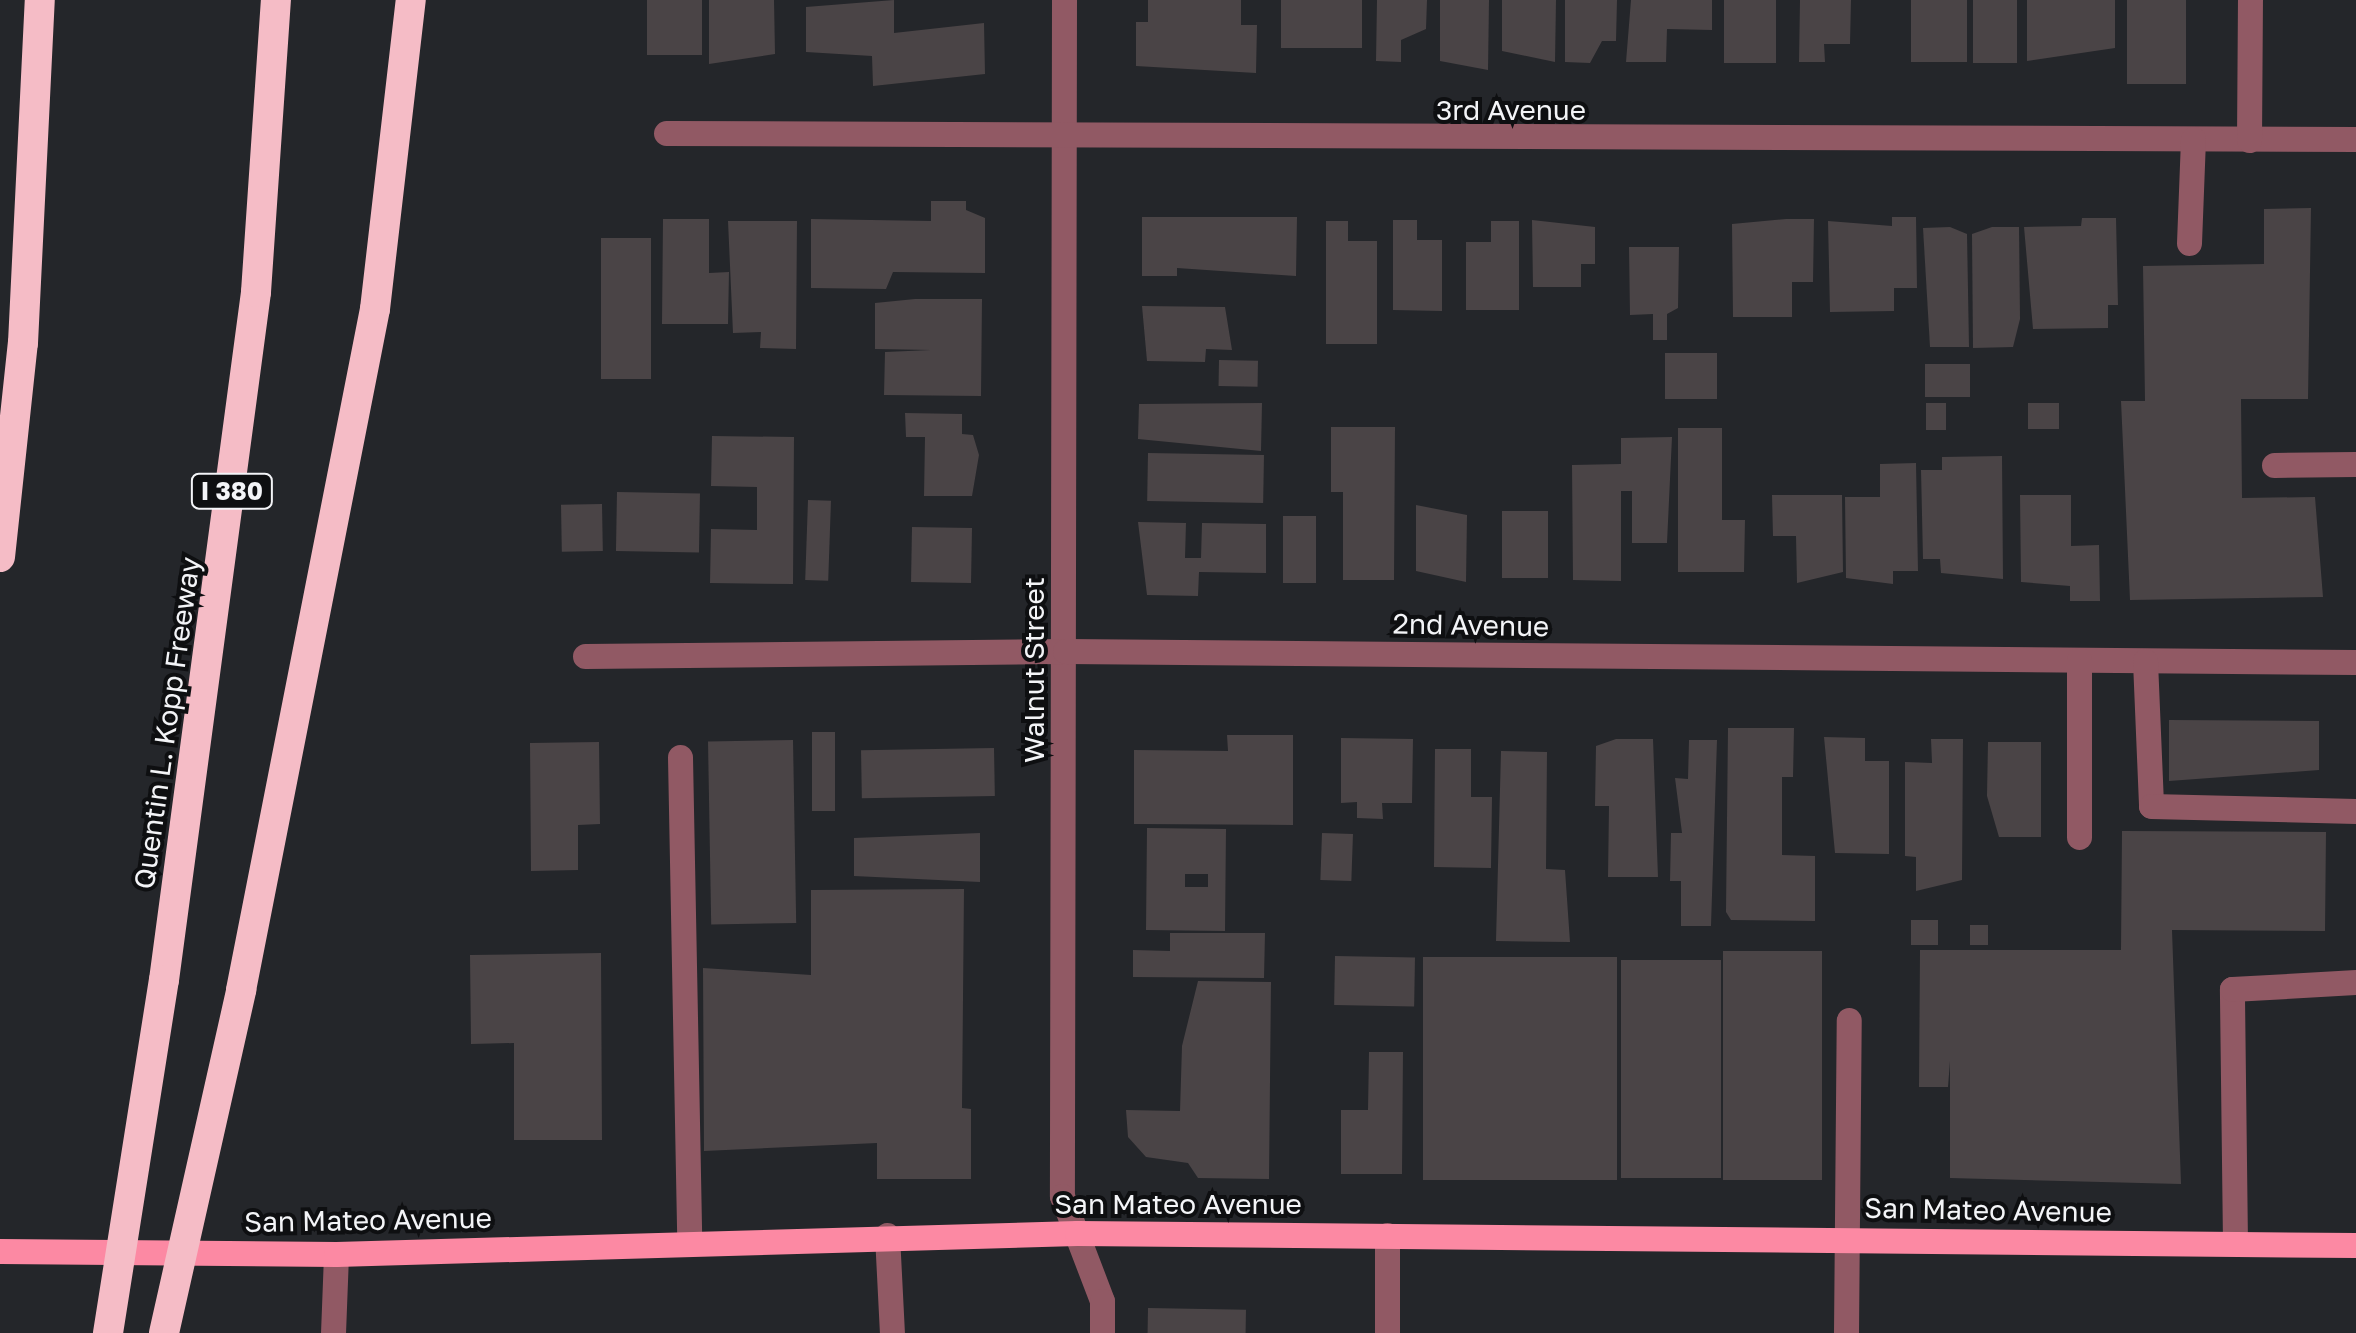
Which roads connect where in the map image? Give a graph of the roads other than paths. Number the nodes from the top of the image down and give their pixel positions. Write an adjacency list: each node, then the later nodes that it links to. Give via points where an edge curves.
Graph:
1 (276, 0): 34 (highway, Quentin L. Kopp Freeway / I 380, bridge, via 256,292 164,980)
2 (411, 0): 35 (highway, bridge, via 375,310 241,990)
3 (1064, 0): 8 (street, Walnut Street)
4 (2250, 0): 9 (street)
5 (40, 7): 14 (highway)
6 (666, 134): 8 (street, 3rd Avenue)
7 (2194, 139): 8 (street, 3rd Avenue); 9 (street, 3rd Avenue); 11 (street)
8 (1064, 140): 15 (street, Walnut Street)
9 (2249, 140): 10 (street, 3rd Avenue)
10 (2356, 140)
11 (2190, 244)
12 (2356, 464): 13 (street)
13 (2274, 465)
14 (0, 557)
15 (1065, 651): 16 (street, 2nd Avenue); 17 (street, 2nd Avenue); 25 (street, Walnut Street, via 1062,1196)
16 (586, 656)
17 (2079, 660): 18 (street, 2nd Avenue); 22 (street)
18 (2145, 661): 19 (street, 2nd Avenue); 21 (street, via 2150,806)
19 (2356, 662)
20 (680, 757): 29 (street)
21 (2356, 811)
22 (2079, 837)
23 (2356, 982): 30 (street, via 2232,989)
24 (1848, 1020): 28 (street)
25 (1076, 1233): 26 (main road, San Mateo Avenue); 27 (main road, San Mateo Avenue); 38 (street, Walnut Street, via 1102,1301)
26 (887, 1235): 29 (main road, San Mateo Avenue); 37 (street)
27 (1387, 1235): 28 (main road, San Mateo Avenue); 39 (street)
28 (1846, 1238): 30 (main road, San Mateo Avenue); 40 (street)
29 (690, 1241): 33 (main road, San Mateo Avenue)
30 (2234, 1244): 31 (main road, San Mateo Avenue)
31 (2356, 1245)
32 (0, 1251): 33 (main road, San Mateo Avenue)
33 (336, 1254): 36 (street)
34 (108, 1333)
35 (164, 1333)
36 (333, 1333)
37 (892, 1333)
38 (1102, 1333)
39 (1388, 1333)
40 (1846, 1333)

